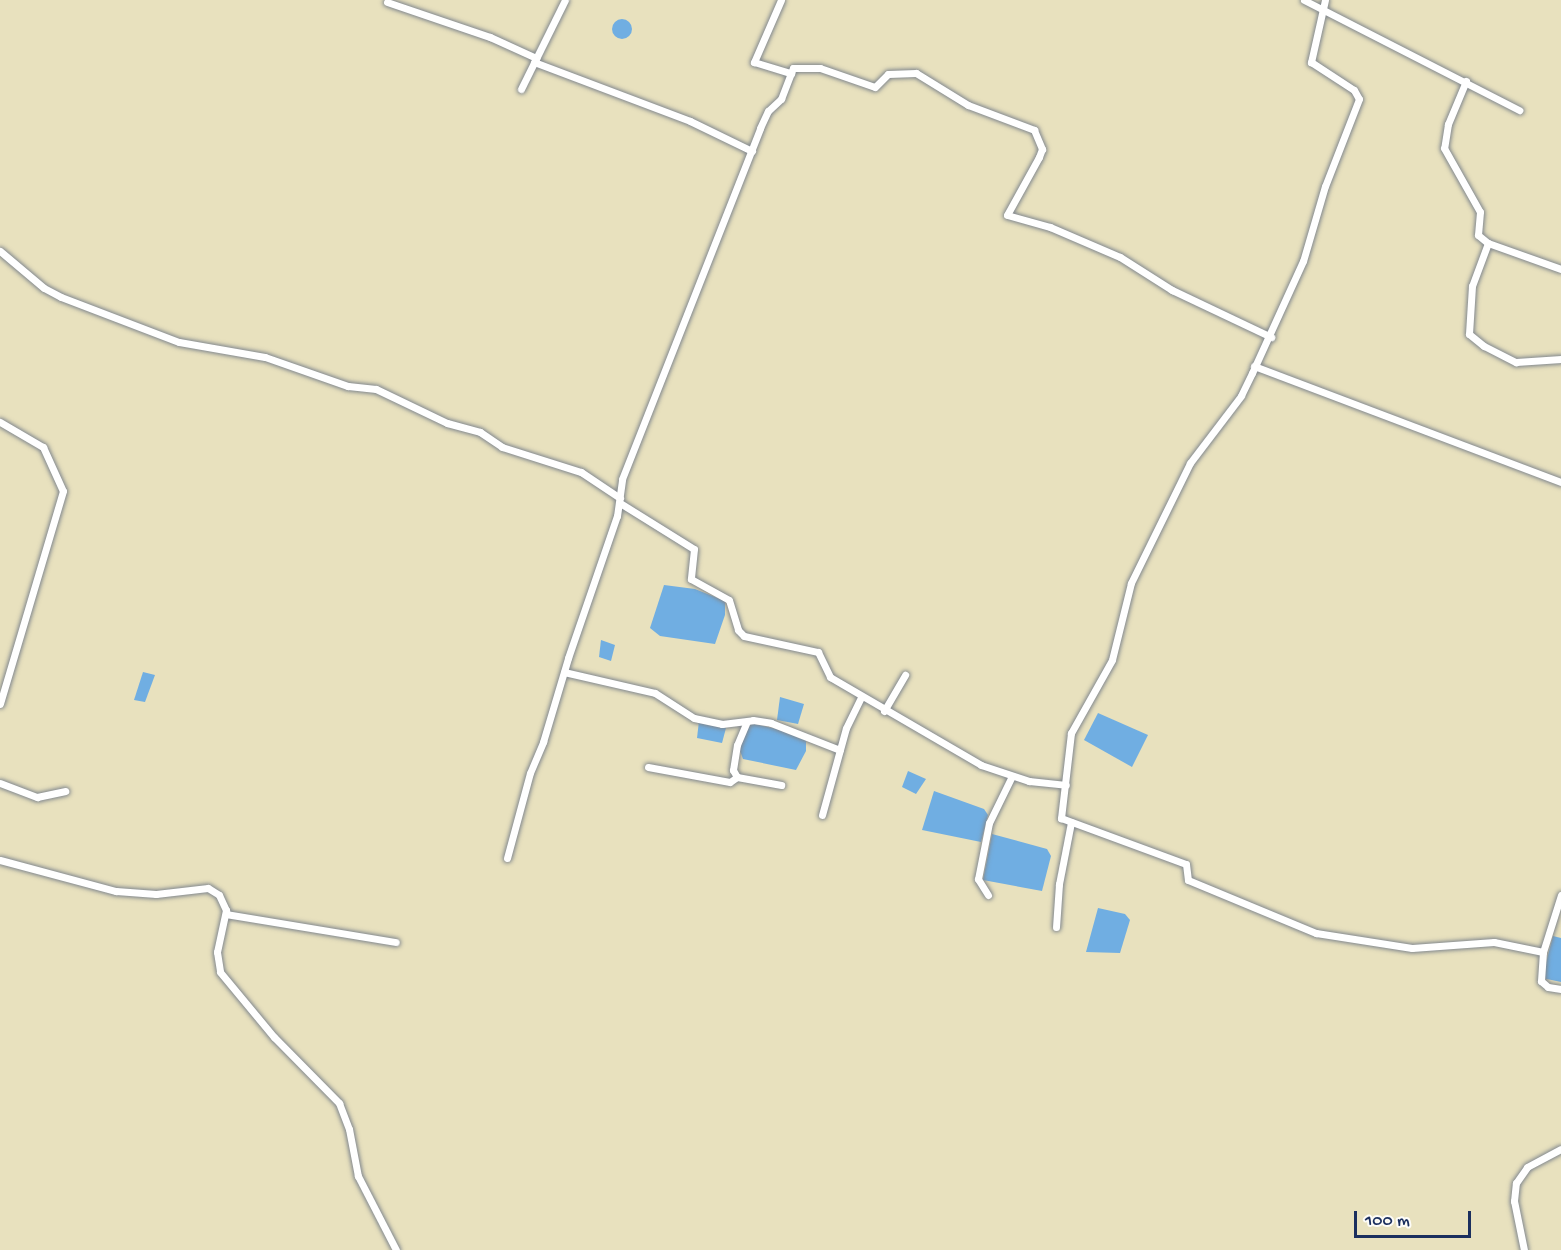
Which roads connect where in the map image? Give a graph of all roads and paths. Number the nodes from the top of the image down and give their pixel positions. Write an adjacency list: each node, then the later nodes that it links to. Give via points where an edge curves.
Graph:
1 (565, 0): 7 (street)
2 (781, 0): 8 (street, via 754,62)
3 (1304, 0): 6 (street)
4 (1325, 0): 6 (street)
5 (387, 2): 7 (street, via 490,37)
6 (1323, 11): 9 (street); 16 (street, via 1311,62 1354,90 1359,99 1325,186 1303,261)
7 (535, 60): 10 (street); 12 (street, via 690,121)
8 (791, 74): 12 (street, via 781,99 768,111); 16 (street, via 793,68 820,68 875,87 888,74 916,74 968,105 1034,130 1042,148 1007,215 1050,226 1120,257 1172,290)
9 (1466, 81): 11 (street); 13 (street, via 1448,124 1444,148 1450,164 1470,189 1471,199 1480,212 1478,235)
10 (521, 89)
11 (1519, 110)
12 (752, 151): 21 (street, via 622,479)
13 (1488, 243): 15 (street); 17 (street, via 1472,286 1469,334 1484,346 1524,364)
14 (0, 250): 21 (street, via 44,288 61,297 179,342 265,357 348,386 376,389 447,423 480,432 502,447 581,472)
15 (1561, 268)
16 (1269, 336): 18 (street)
17 (1561, 360)
18 (1254, 366): 20 (street); 34 (street, via 1240,396 1190,464 1139,566 1112,660 1071,733)
19 (0, 422): 25 (street, via 43,447 63,496)
20 (1561, 482)
21 (620, 500): 22 (street); 24 (street, via 694,549 691,579 729,600 738,630 744,636 815,650 822,656 826,674)
22 (564, 672): 27 (street, via 655,693 694,718 722,724); 38 (street)
23 (905, 675): 26 (street)
24 (861, 696): 26 (street); 28 (street)
25 (0, 704)
26 (884, 711): 30 (street, via 981,765)
27 (747, 722): 28 (street, via 779,725); 31 (street, via 737,745 733,770)
28 (840, 750): 36 (street)
29 (648, 767): 31 (street, via 730,782)
30 (1012, 776): 34 (street); 40 (street, via 989,823 978,879)
31 (736, 777): 33 (street)
32 (0, 783): 35 (street, via 37,797)
33 (781, 785)
34 (1066, 785): 37 (street, via 1061,818)
35 (65, 792)
36 (822, 815)
37 (1071, 822): 43 (street, via 1059,884); 45 (street, via 1186,864 1188,880 1316,933 1412,948 1494,942)
38 (507, 858)
39 (0, 860): 42 (street, via 116,891 156,894 208,888 219,895)
40 (988, 895)
41 (1561, 895): 45 (street)
42 (226, 914): 44 (street); 48 (street, via 217,952 220,972 274,1037 339,1104 349,1129 358,1176)
43 (1056, 927)
44 (396, 942)
45 (1543, 952): 46 (street, via 1541,981)
46 (1561, 989)
47 (1561, 1149): 49 (street, via 1527,1167 1516,1183 1514,1201)
48 (396, 1250)
49 (1524, 1250)

